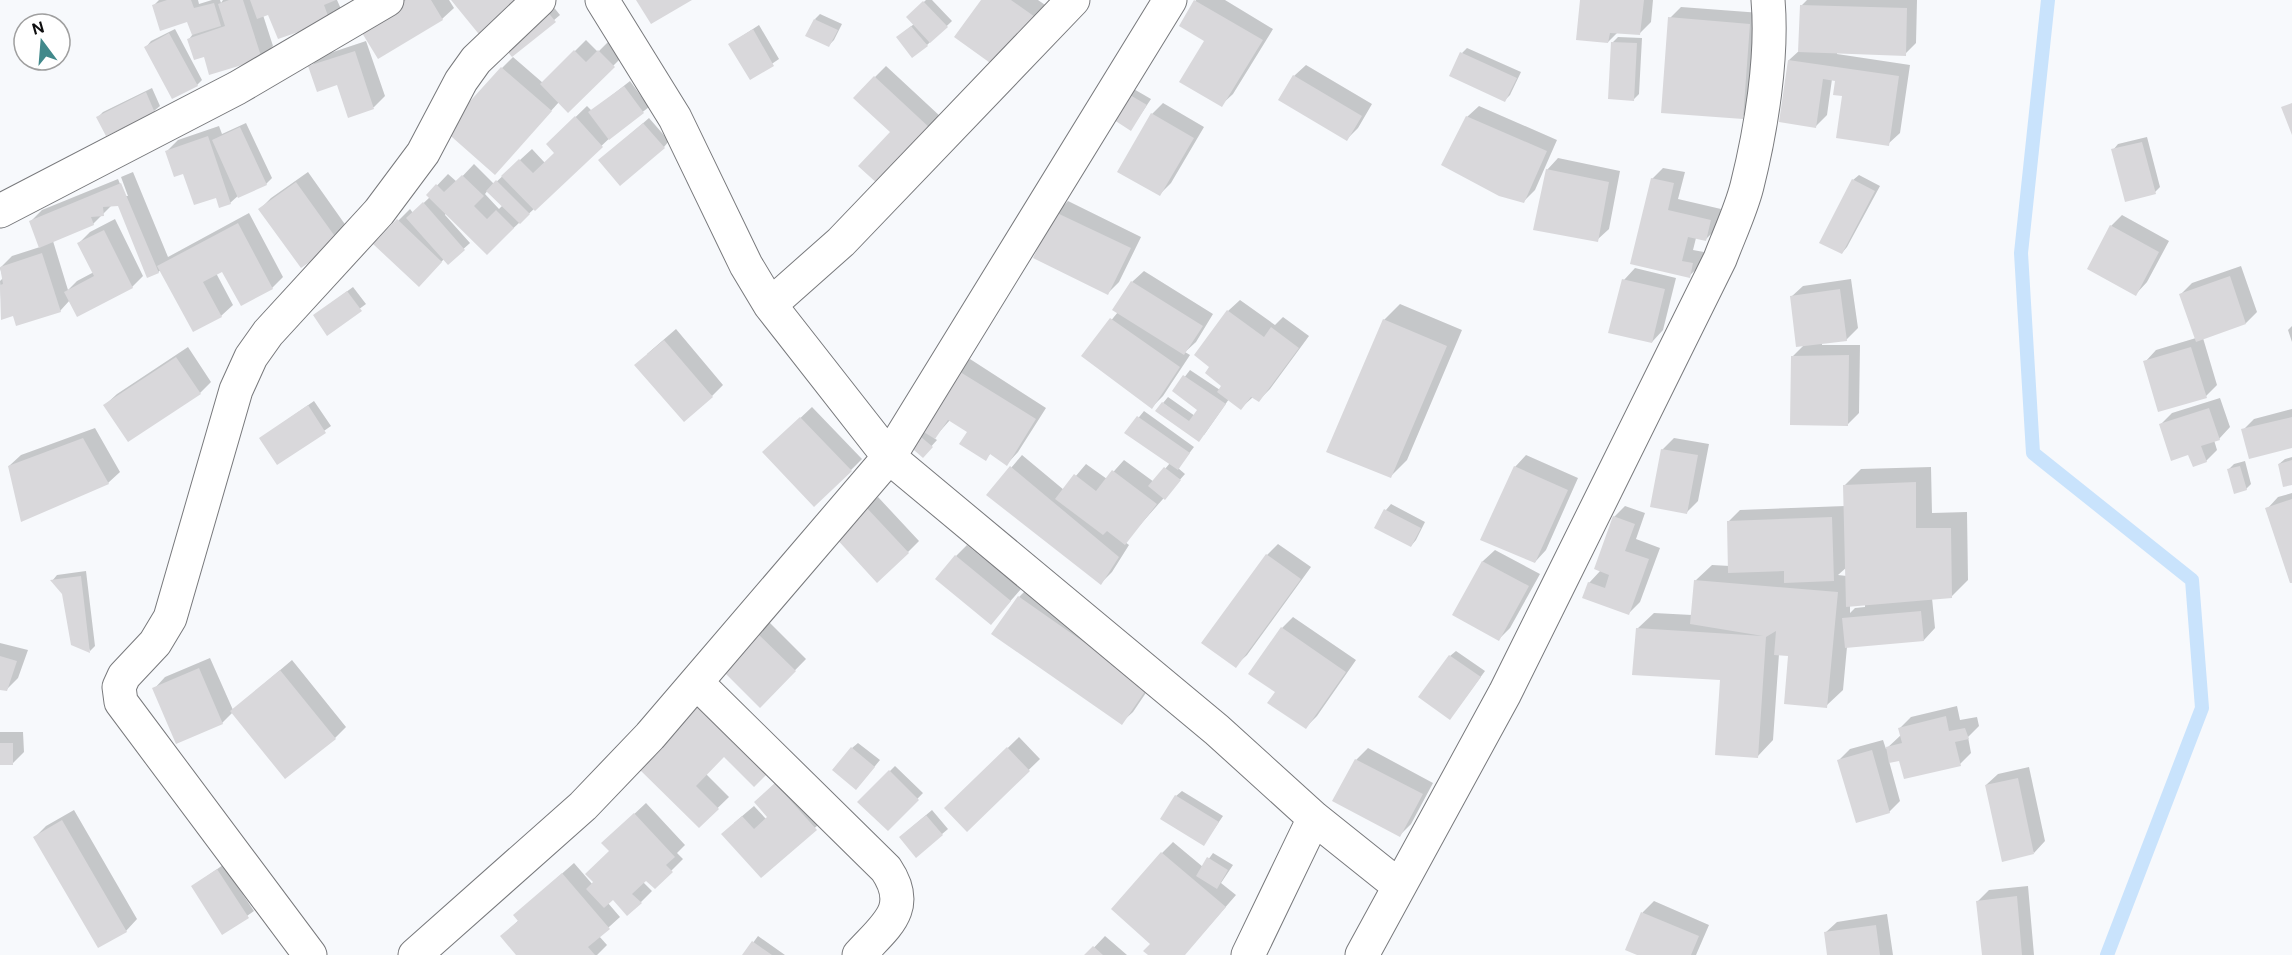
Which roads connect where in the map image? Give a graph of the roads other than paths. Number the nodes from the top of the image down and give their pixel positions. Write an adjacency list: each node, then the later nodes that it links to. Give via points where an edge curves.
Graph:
1 (387, 0): 7 (street, via 237,88)
2 (538, 0): 13 (street, via 476,60 423,153 379,212 268,333 251,357 236,390 170,618 155,643 123,676 119,687 121,702)
3 (602, 0): 8 (street, via 675,118 746,265)
4 (1073, 0): 8 (street, via 841,242)
5 (1170, 0): 9 (street)
6 (1768, 0): 12 (street, via 1763,114 1747,188 1720,259 1504,693)
7 (0, 211)
8 (770, 305): 9 (street)
9 (889, 457): 10 (street); 11 (street, via 1217,730)
10 (697, 683): 14 (street, via 583,806); 15 (street, via 894,881 898,906 891,920)
11 (1314, 818): 12 (street); 16 (street)
12 (1399, 886): 17 (street)
13 (310, 955)
14 (414, 955)
15 (859, 955)
16 (1248, 955)
17 (1362, 955)

